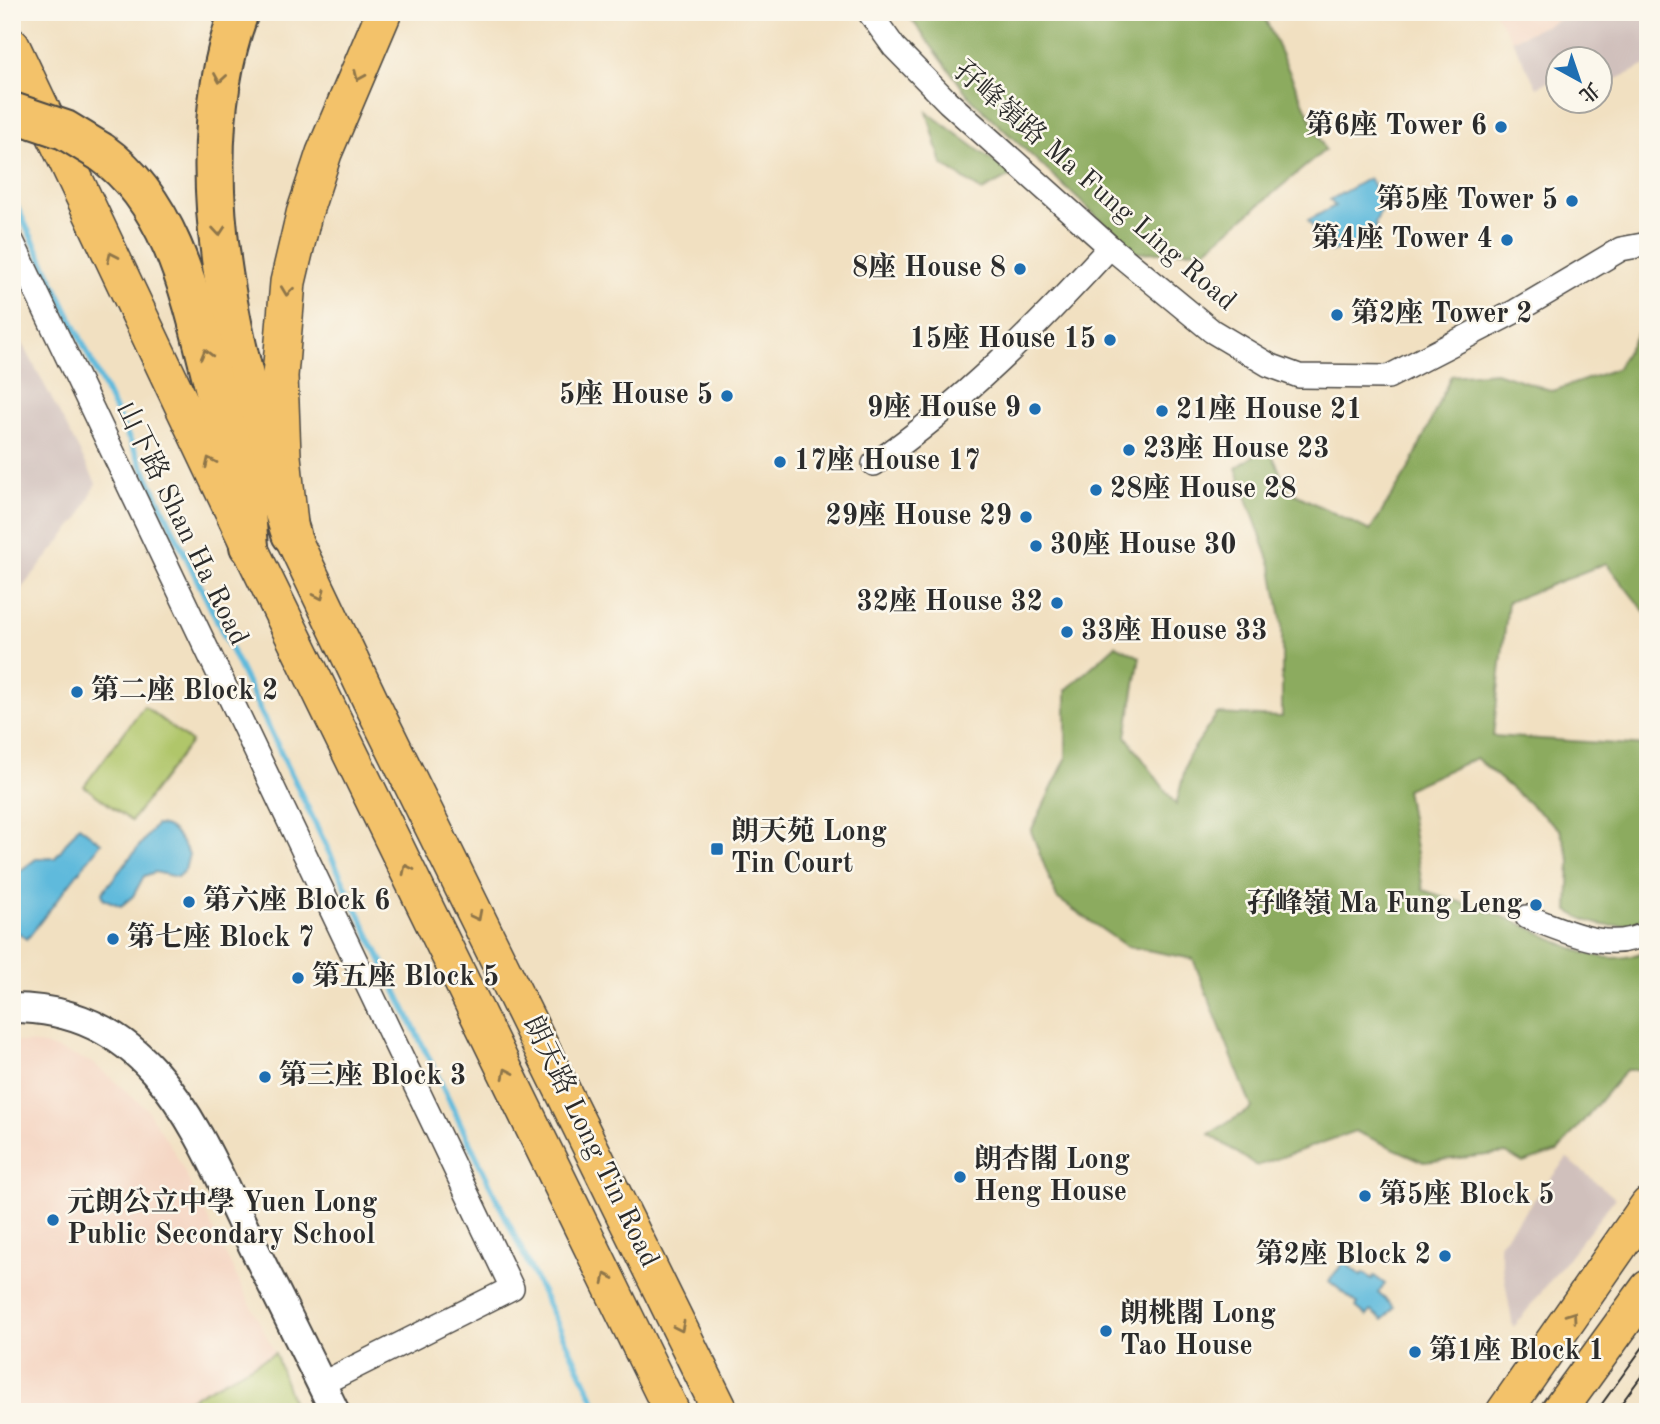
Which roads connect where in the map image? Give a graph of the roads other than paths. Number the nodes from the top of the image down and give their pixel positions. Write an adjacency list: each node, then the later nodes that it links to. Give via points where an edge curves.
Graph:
1 (239, 12): 10 (highway, one-way to 10, via 217,97 218,229 246,391)
2 (384, 12): 10 (main road, 朗天路 Long Tin Road, one-way to 10, via 324,153 288,282 280,376)
3 (869, 12): 8 (street, 孖峰嶺路 Ma Fung Ling Road, via 894,47 948,102)
4 (12, 46): 11 (main road, 朗天路 Long Tin Road, one-way to 4)
5 (12, 112): 11 (highway, one-way to 5, bridge, via 243,486 190,297 162,227 120,166 65,130)
6 (13, 243): 17 (street, 山下路 Shan Ha Road, via 512,1288)
7 (1648, 244): 8 (street, 孖峰嶺路 Ma Fung Ling Road, via 1621,249 1516,311 1388,377 1299,376 1269,365 1212,331)
8 (1110, 247): 9 (street, via 1035,329 929,425)
9 (874, 464)
10 (291, 534): 20 (main road, 朗天路 Long Tin Road, one-way to 20)
11 (249, 546): 19 (main road, 朗天路 Long Tin Road, one-way to 11)
12 (1527, 917): 13 (street, via 1611,943)
13 (1648, 932)
14 (12, 1008): 17 (street, via 59,1013 94,1025 137,1052 167,1084 204,1145)
15 (1648, 1205): 21 (main road, one-way to 15)
16 (1648, 1288): 22 (main road)
17 (321, 1384): 18 (street)
18 (335, 1412)
19 (672, 1412)
20 (721, 1412)
21 (1504, 1412)
22 (1558, 1412)

